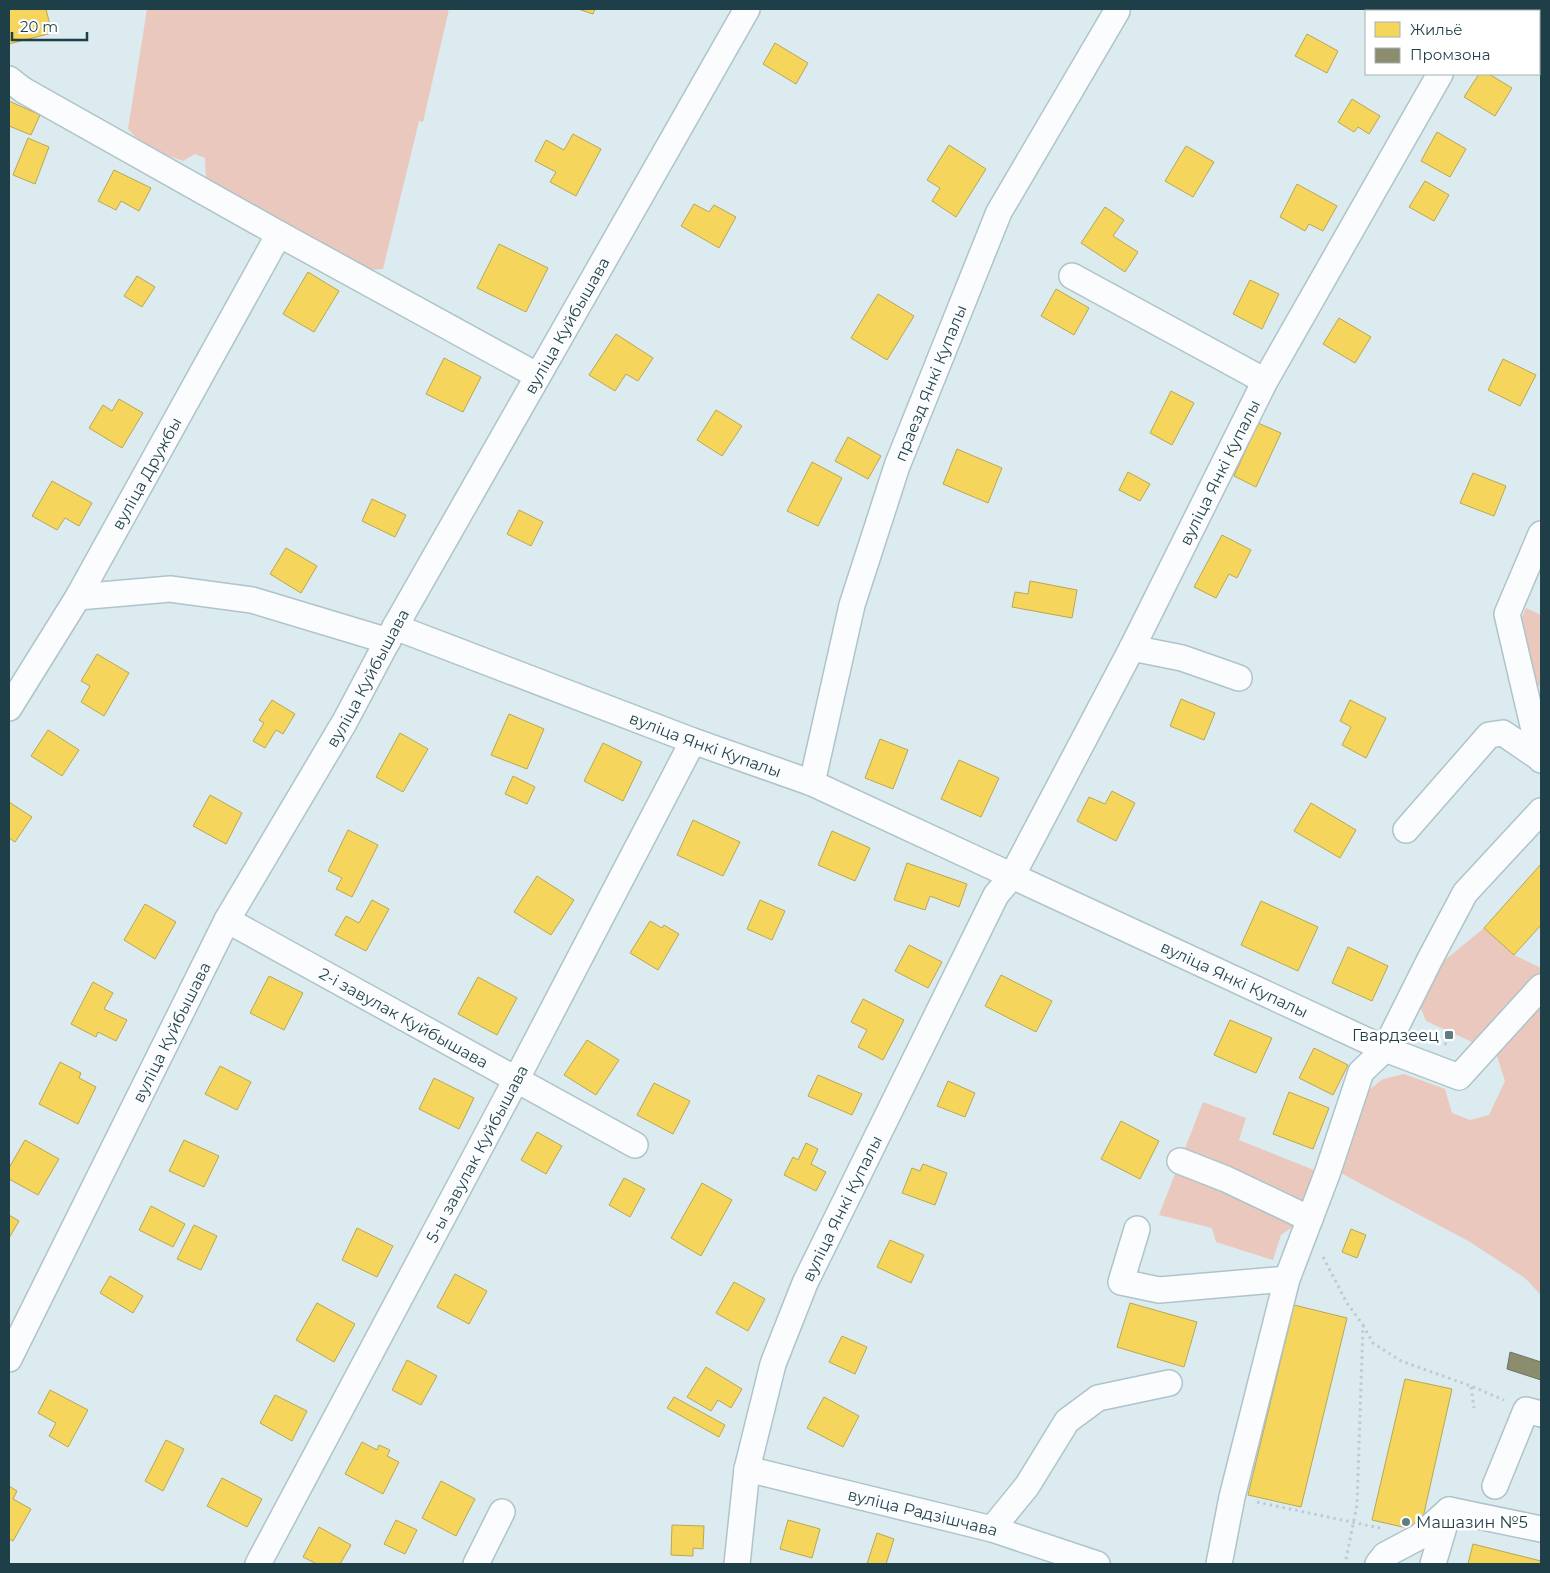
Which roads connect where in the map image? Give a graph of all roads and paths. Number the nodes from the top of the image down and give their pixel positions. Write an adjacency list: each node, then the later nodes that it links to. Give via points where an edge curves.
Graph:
1 (747, 9): 7 (street, вуліца Куйбышава)
2 (1117, 10): 17 (street, праезд Янкі Купалы, via 999,212 898,466 852,605)
3 (1439, 75): 8 (street, вуліца Янкі Купалы)
4 (9, 79): 5 (street, via 23,90)
5 (279, 234): 7 (street); 10 (street, вуліца Дружбы)
6 (1072, 276): 8 (street)
7 (538, 376): 11 (street, вуліца Куйбышава)
8 (1265, 381): 12 (street, вуліца Янкі Купалы)
9 (1541, 534): 16 (street, via 1507,614)
10 (78, 596): 11 (street, вуліца Янкі Купалы, via 170,589 252,600); 14 (street, вуліца Дружбы)
11 (392, 634): 15 (street, вуліца Янкі Купалы); 21 (street, вуліца Куйбышава, via 344,723)
12 (1132, 648): 13 (street, via 1182,658); 20 (street, вуліца Янкі Купалы)
13 (1239, 678)
14 (9, 708)
15 (693, 742): 17 (street, вуліца Янкі Купалы); 24 (street, 5-ы завулак Куйбышава)
16 (1541, 760): 19 (street, via 1503,732 1489,735)
17 (812, 783): 20 (street, вуліца Янкі Купалы)
18 (1541, 811): 23 (street, via 1466,892)
19 (1406, 830)
20 (1012, 876): 23 (street, вуліца Янкі Купалы); 36 (street, вуліца Янкі Купалы, via 996,895 805,1283 773,1364)
21 (227, 920): 24 (street, 2-і завулак Куйбышава); 31 (street, вуліца Куйбышава)
22 (1541, 988): 23 (street, вуліца Янкі Купалы, via 1459,1077)
23 (1385, 1049): 27 (street, via 1361,1072)
24 (516, 1080): 25 (street, 2-і завулак Куйбышава); 45 (street, 5-ы завулак Куйбышава)
25 (635, 1145)
26 (1180, 1161): 27 (street, via 1226,1179)
27 (1308, 1223): 29 (street); 30 (path, via 1347,1303)
28 (1137, 1229): 29 (street, via 1121,1282 1159,1290)
29 (1287, 1279): 38 (street)
30 (1362, 1324): 33 (path, via 1373,1343 1401,1360); 41 (path)
31 (9, 1359)
32 (1169, 1383): 43 (street, via 1098,1398 1068,1421 1027,1486)
33 (1471, 1386): 34 (path); 35 (path)
34 (1474, 1408)
35 (1534, 1412): 37 (street)
36 (748, 1469): 43 (street, вуліца Радзішчава); 47 (street, вуліца Янкі Купалы)
37 (1495, 1486)
38 (1232, 1497): 41 (path); 49 (street)
39 (1449, 1510): 44 (street); 51 (street, via 1419,1537 1385,1556); 52 (street)
40 (502, 1512): 46 (street)
41 (1354, 1522): 42 (path); 50 (path)
42 (1382, 1528)
43 (992, 1529): 48 (street, вуліца Радзішчава)
44 (1541, 1529)
45 (258, 1564)
46 (476, 1564)
47 (737, 1564)
48 (1096, 1564)
49 (1219, 1564)
50 (1345, 1564)
51 (1378, 1564)
52 (1433, 1564)

